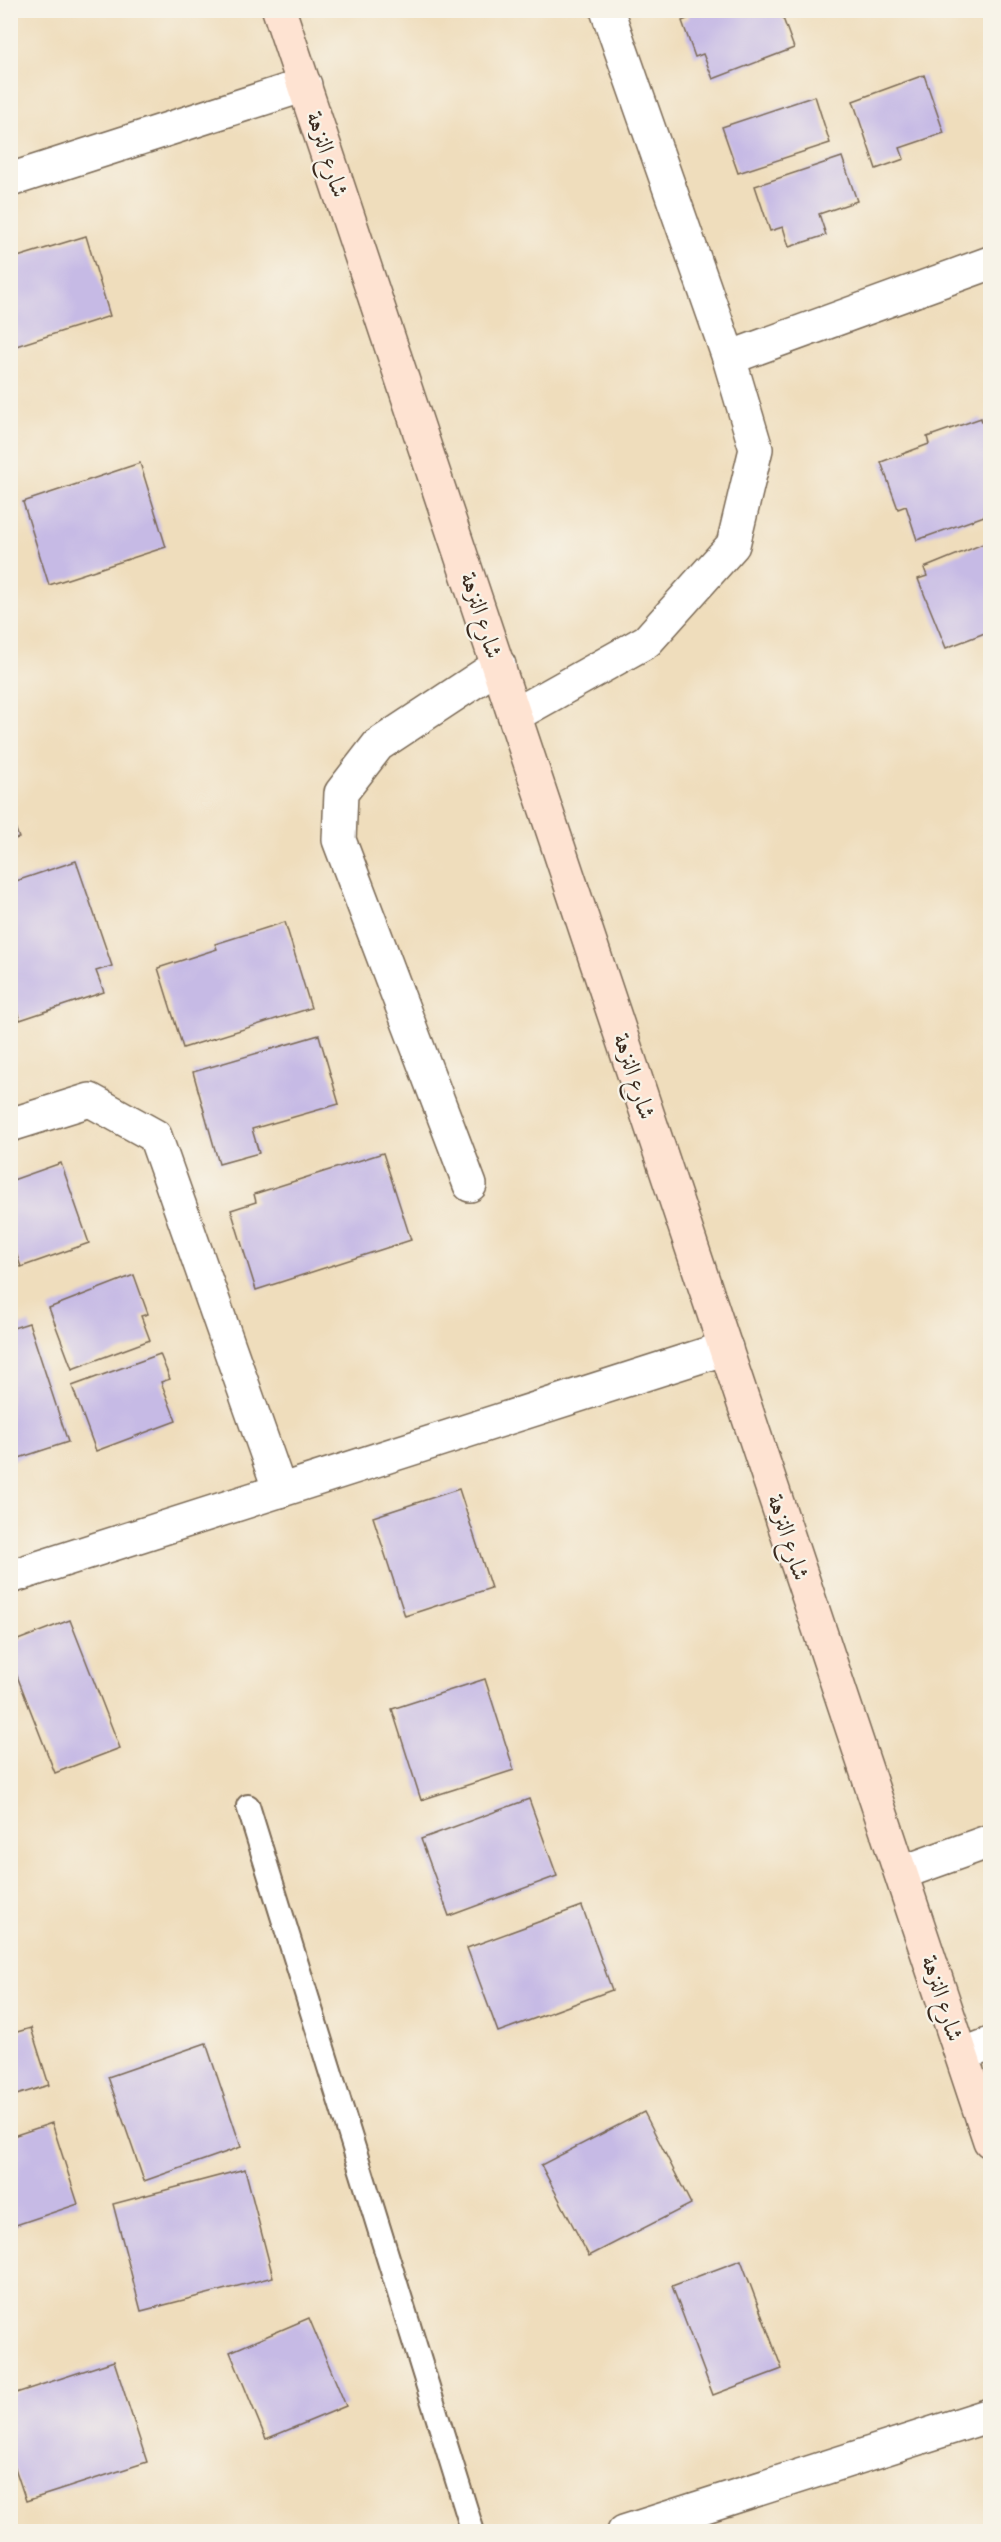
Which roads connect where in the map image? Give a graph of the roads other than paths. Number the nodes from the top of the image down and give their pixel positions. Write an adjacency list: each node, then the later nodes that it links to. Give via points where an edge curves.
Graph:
1 (279, 10): 3 (main road, شارع النزهة)
2 (607, 10): 6 (street)
3 (305, 85): 4 (street); 7 (main road, شارع النزهة)
4 (10, 180)
5 (990, 263): 6 (street)
6 (729, 358): 8 (street, via 756,449 733,545 647,641)
7 (498, 665): 8 (main road, شارع النزهة); 10 (street, via 378,746 341,793 339,840)
8 (515, 715): 11 (main road, شارع النزهة)
9 (10, 1125): 12 (street, via 90,1100 155,1136)
10 (470, 1185)
11 (726, 1348): 12 (street); 16 (main road, شارع النزهة)
12 (280, 1491): 13 (street)
13 (10, 1577)
14 (248, 1806): 20 (lane)
15 (990, 1841): 16 (street)
16 (901, 1873): 17 (main road, شارع النزهة)
17 (976, 2049): 18 (main road, شارع النزهة)
18 (990, 2141)
19 (990, 2415): 21 (street)
20 (473, 2532)
21 (624, 2532)

